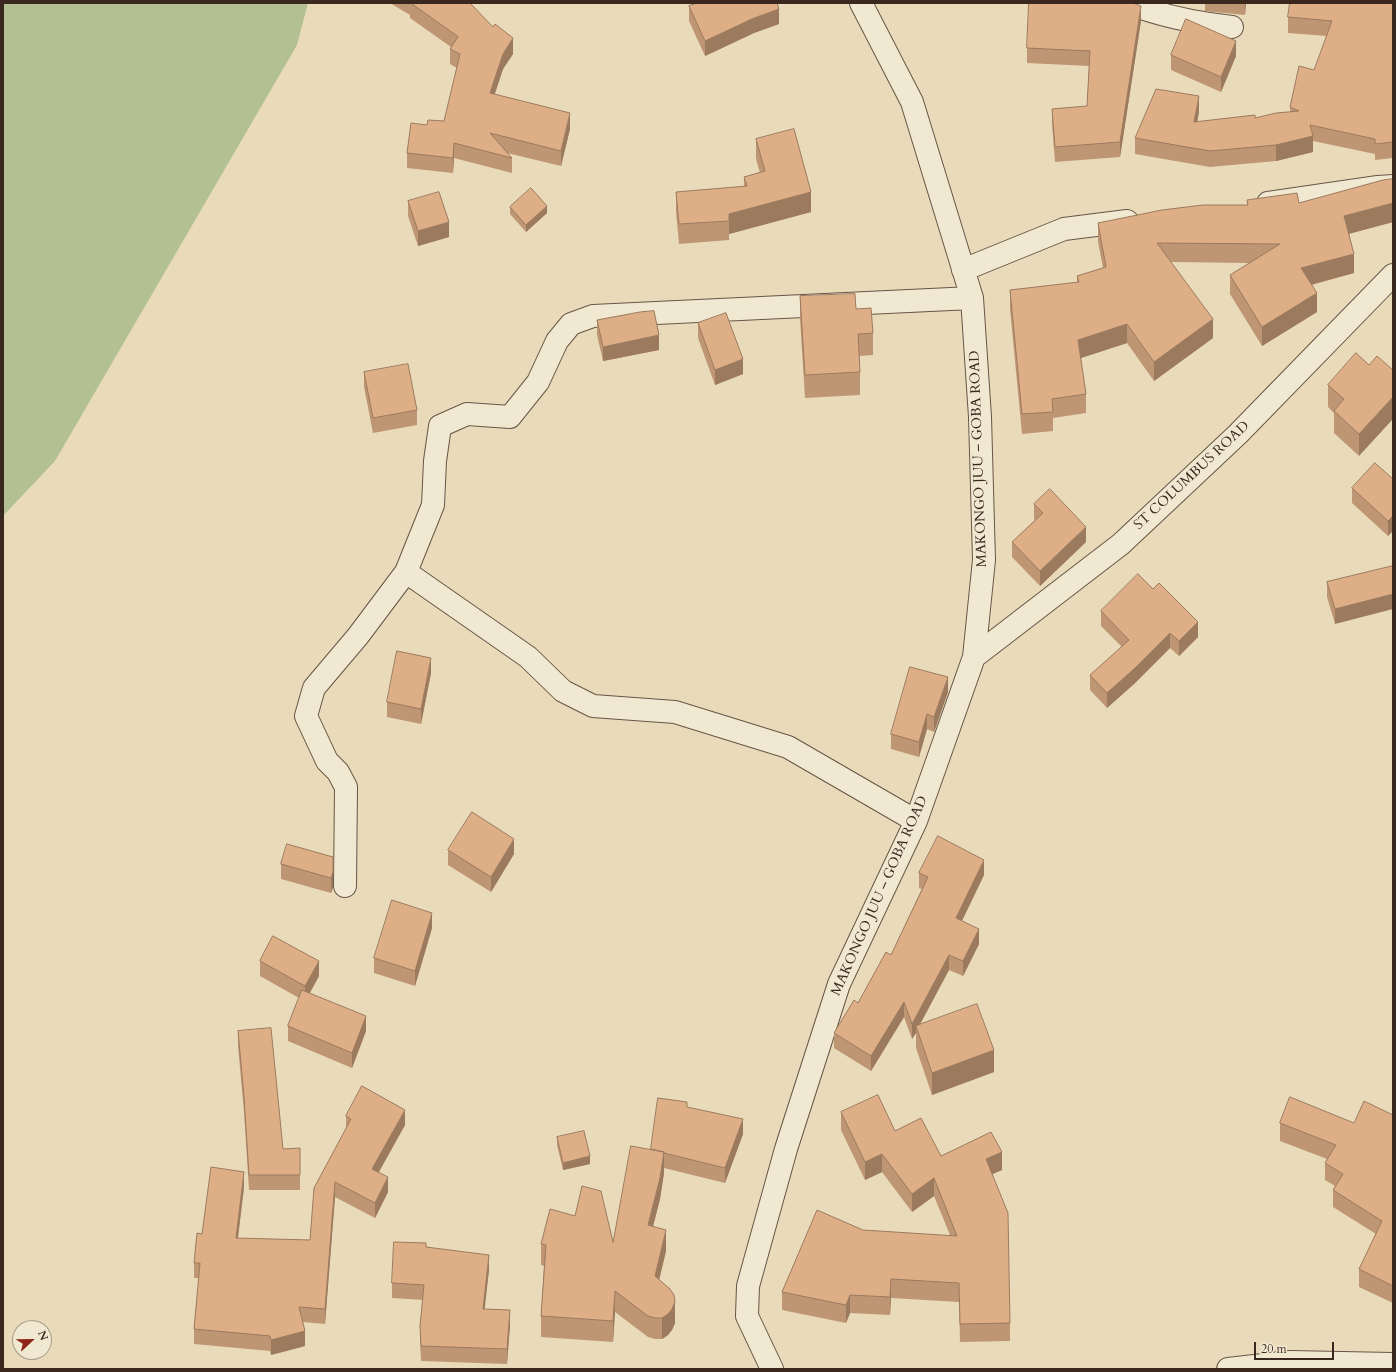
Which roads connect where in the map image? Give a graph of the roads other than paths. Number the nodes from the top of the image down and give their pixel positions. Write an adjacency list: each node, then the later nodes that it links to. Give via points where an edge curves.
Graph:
1 (861, 3): 7 (street, MAKONGO JUU – GOBA ROAD, via 912,102)
2 (1128, 3): 3 (street, via 1146,10 1205,24)
3 (1232, 27)
4 (1393, 186): 5 (street)
5 (1250, 206)
6 (1143, 219): 7 (street, via 1064,229)
7 (963, 270): 9 (street, MAKONGO JUU – GOBA ROAD)
8 (1393, 275): 11 (street, ST COLUMBUS ROAD, via 1238,434 1121,544)
9 (972, 298): 10 (street, via 594,316 571,324 557,341 538,382 510,417 467,414 440,426 435,462 434,506); 11 (street, MAKONGO JUU – GOBA ROAD, via 980,418 984,560)
10 (406, 572): 12 (street, via 528,657 563,691 594,706 675,712 788,747); 13 (street, via 358,636 314,688 306,716 324,756 338,772 346,787)
11 (974, 657): 12 (street, MAKONGO JUU – GOBA ROAD)
12 (916, 821): 15 (street, MAKONGO JUU – GOBA ROAD, via 839,984 786,1149 748,1286 747,1316)
13 (345, 886)
14 (1393, 1364): 16 (street, via 1290,1362)
15 (772, 1369)
16 (1228, 1369)

